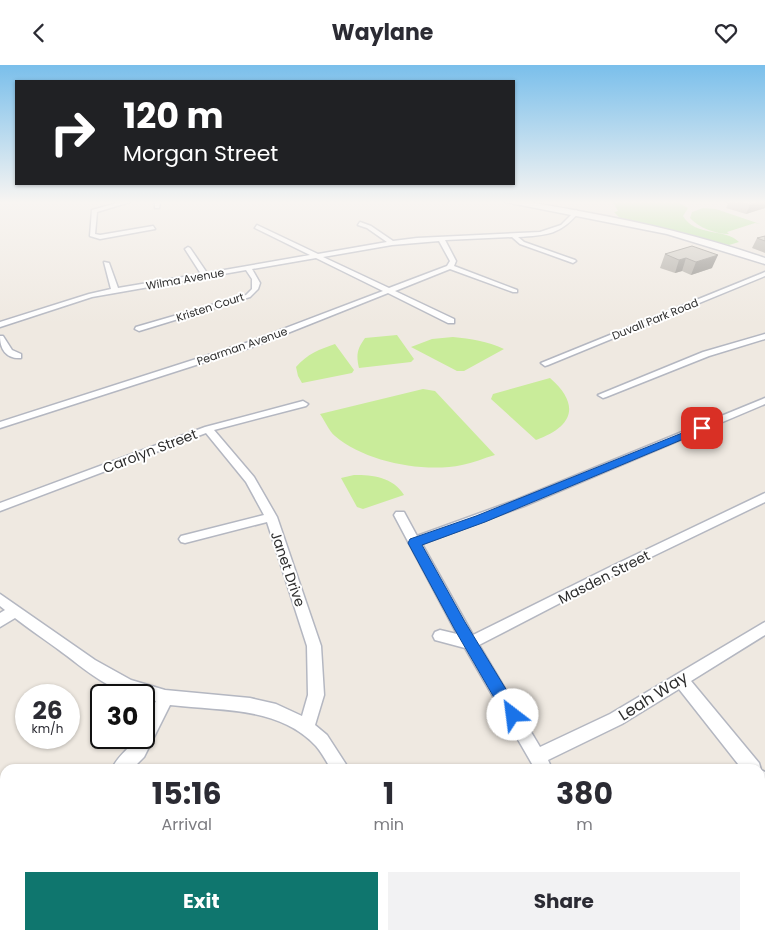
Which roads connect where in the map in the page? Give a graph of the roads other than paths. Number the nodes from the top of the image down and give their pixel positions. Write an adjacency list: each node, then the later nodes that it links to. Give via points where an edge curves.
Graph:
1 (288, 242): 8 (street)
2 (407, 242): 6 (street, Wilma Avenue)
3 (443, 242): 12 (street, via 453,261)
4 (521, 242): 9 (street)
5 (708, 242): 10 (main road)
6 (392, 243): 8 (street, Wilma Avenue)
7 (188, 249): 15 (street)
8 (317, 256): 13 (street, Wilma Avenue); 16 (street)
9 (573, 261)
10 (765, 261)
11 (106, 263): 17 (street)
12 (450, 267): 16 (street, Pearman Avenue); 18 (street)
13 (248, 268): 15 (street, Wilma Avenue); 21 (street, Kristen Court, via 258,283 254,291 244,298)
14 (765, 274): 25 (street, Duvall Park Road)
15 (205, 275): 17 (street, Wilma Avenue)
16 (388, 290): 19 (street); 29 (street, Pearman Avenue, via 252,344)
17 (115, 291): 20 (street, Wilma Avenue, via 71,300)
18 (514, 291)
19 (450, 321)
20 (0, 325)
21 (139, 329)
22 (765, 336): 26 (street)
23 (0, 338): 24 (street, via 6,351)
24 (18, 357)
25 (545, 363)
26 (603, 395)
27 (765, 401): 36 (street)
28 (303, 404): 30 (street, Carolyn Street)
29 (0, 425)
30 (208, 429): 32 (street, Carolyn Street); 34 (street, Janet Drive, via 250,480)
31 (765, 497): 42 (street, Masden Street)
32 (0, 507)
33 (400, 515): 36 (street)
34 (271, 517): 35 (street); 45 (street, Janet Drive, via 314,646 316,695)
35 (185, 539)
36 (414, 543): 42 (street)
37 (0, 599): 38 (street)
38 (15, 610): 39 (street); 44 (street, via 101,673 136,689)
39 (0, 621)
40 (765, 628): 43 (street, Leah Way)
41 (440, 636): 42 (street)
42 (470, 643): 46 (street)
43 (680, 679): 46 (street, Leah Way); 49 (street)
44 (166, 697): 45 (street, via 261,707 281,712); 47 (street, via 138,751)
45 (307, 726): 48 (street, via 328,748)
46 (540, 763)
47 (125, 764)
48 (337, 764)
49 (749, 764)

